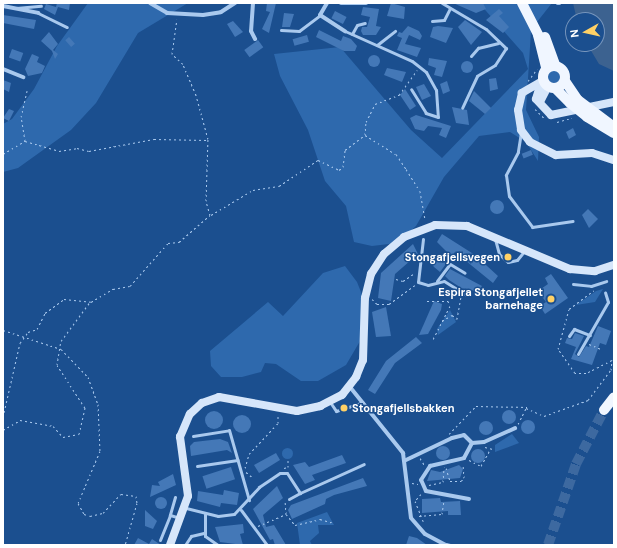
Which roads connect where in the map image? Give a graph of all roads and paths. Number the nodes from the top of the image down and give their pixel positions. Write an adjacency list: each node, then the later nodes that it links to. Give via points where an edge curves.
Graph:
1 (150, 3): 15 (street, via 162,12)
2 (235, 3): 15 (street, via 215,14)
3 (254, 3): 24 (street, via 251,31)
4 (327, 3): 16 (street)
5 (341, 3): 6 (street)
6 (366, 3)
7 (442, 3): 13 (lane)
8 (522, 3): 31 (main road, via 538,35)
9 (529, 3): 31 (main road)
10 (3, 6): 12 (street)
11 (41, 6): 12 (lane)
12 (16, 8): 14 (street)
13 (450, 8): 17 (lane, via 444,20); 25 (lane, via 486,29)
14 (38, 13): 19 (lane)
15 (177, 14): 44 (path, via 172,54 183,64 196,95)
16 (320, 15): 20 (lane, via 299,31); 21 (street)
17 (432, 21)
18 (365, 23): 23 (lane, via 357,25)
19 (67, 27)
20 (281, 30)
21 (345, 31): 23 (lane)
22 (395, 31): 26 (lane)
23 (352, 34): 26 (lane)
24 (255, 39)
25 (498, 43): 27 (lane, via 478,48); 38 (lane, via 505,51 495,64 477,76)
26 (377, 45): 28 (lane)
27 (471, 56)
28 (419, 66): 34 (lane, via 435,86 438,117 426,113); 43 (path, via 399,94 375,104 366,122)
29 (3, 69): 30 (street)
30 (23, 77)
31 (545, 79): 32 (main road); 32 (main road, via 564,71); 33 (path); 36 (main road); 37 (street, via 540,103 544,110 560,116); 41 (street, via 519,103)
32 (565, 81): 36 (main road)
33 (525, 85)
34 (411, 88)
35 (27, 91): 45 (path, via 21,117)
36 (574, 101): 39 (main road, bridge)
37 (614, 102)
38 (462, 108)
39 (591, 114): 40 (main road); 42 (main road)
40 (614, 127)
41 (521, 130): 47 (street, via 534,145 550,153 592,153); 49 (lane, via 518,152 506,175 509,196 532,227)
42 (614, 133)
43 (365, 135): 48 (path, via 345,150 343,167 339,170 318,160 279,186 253,190); 50 (path, via 396,154 406,168 420,191)
44 (208, 139): 45 (path, via 197,142 154,139 89,151 79,148 59,151); 48 (path, via 206,201)
45 (25, 141): 46 (path)
46 (3, 154)
47 (614, 160)
48 (210, 215): 68 (path, via 179,242 168,243 130,286 113,289)
49 (573, 221)
50 (427, 227): 51 (street, via 467,226); 79 (street, via 396,243 374,268 365,298 364,352)
51 (495, 236): 53 (street); 53 (lane, via 499,254 508,262 517,260)
52 (423, 239): 55 (lane)
53 (525, 250): 54 (street, via 576,271 595,271)
54 (614, 265)
55 (419, 270): 57 (path, via 403,281); 60 (lane)
56 (465, 273): 59 (lane, via 450,264)
57 (396, 279)
58 (606, 280): 62 (lane)
59 (437, 281): 60 (lane, via 428,285); 63 (lane, via 446,282)
60 (418, 282): 66 (path, via 389,304 377,304)
61 (573, 284): 62 (lane)
62 (595, 285): 83 (path, via 569,309 558,349 570,369 578,374 610,360 613,365 597,392 586,401 544,416)
63 (462, 292): 65 (lane); 69 (path, via 457,319 452,315)
64 (605, 292): 71 (lane, via 608,302)
65 (466, 294)
66 (372, 298)
67 (427, 301): 69 (path, via 448,301 450,309)
68 (91, 302): 72 (path, via 64,300); 76 (path, via 61,341)
69 (442, 321): 74 (path)
70 (3, 330): 72 (path)
71 (590, 335): 73 (lane, via 574,329); 75 (lane)
72 (25, 336): 76 (path); 86 (path, via 20,343)
73 (570, 336)
74 (433, 339)
75 (584, 342): 77 (path); 78 (lane)
76 (61, 349): 88 (path, via 57,365 85,408 79,434 63,437 53,426 20,420); 129 (path, via 88,377 98,404 100,457 78,503 84,514 90,516 102,513 122,494 136,496 138,503)
77 (602, 349)
78 (578, 354)
79 (350, 387): 81 (street); 82 (street)
80 (614, 397): 84 (main road)
81 (330, 402): 82 (lane, via 336,411); 117 (street, via 297,411 226,396 202,403 185,421 180,437 189,482)
82 (363, 402): 99 (street)
83 (528, 408): 87 (path, via 521,413); 90 (path, via 476,406)
84 (604, 410)
85 (279, 411): 105 (path, via 278,423 249,454)
86 (3, 417)
87 (515, 428): 91 (street)
88 (3, 430)
89 (193, 436): 98 (lane, via 229,430)
90 (446, 440): 92 (street, via 464,435); 99 (street)
91 (481, 442): 92 (street); 94 (path)
92 (472, 443): 97 (street)
93 (493, 449): 94 (path)
94 (490, 450): 97 (path, via 490,456 478,467)
95 (419, 456): 104 (path)
96 (288, 458): 103 (path, via 288,466)
97 (464, 458): 101 (street); 101 (path, via 464,475 461,481 448,479)
98 (238, 460): 102 (lane); 105 (lane)
99 (406, 460): 134 (street, via 406,498 411,518 425,534)
100 (364, 464): 111 (lane)
101 (445, 464): 104 (street); 107 (path, via 441,484 429,486)
102 (197, 466)
103 (283, 468)
104 (426, 468): 107 (street)
105 (242, 471): 106 (path); 116 (lane)
106 (252, 477)
107 (421, 477): 109 (street)
108 (411, 482): 109 (path)
109 (421, 485): 110 (street)
110 (426, 491): 112 (street); 122 (path, via 415,500)
111 (300, 494): 114 (lane); 116 (lane, via 285,472 264,483)
112 (444, 494): 115 (street); 122 (path, via 445,512)
113 (175, 497): 121 (lane)
114 (289, 499): 120 (path, via 282,503)
115 (469, 499)
116 (249, 500): 118 (lane)
117 (186, 508): 119 (lane); 123 (street)
118 (241, 510): 119 (lane, via 223,516); 133 (lane)
119 (205, 514): 127 (lane)
120 (286, 514): 125 (path, via 295,525 320,519); 126 (path)
121 (170, 515): 123 (lane); 128 (lane)
122 (419, 516): 124 (path)
123 (182, 518): 130 (street)
124 (423, 521)
125 (333, 523)
126 (255, 526)
127 (204, 533): 131 (lane, via 191,536); 132 (lane)
128 (160, 540)
129 (125, 545)
130 (170, 545)
131 (185, 545)
132 (218, 545)
133 (267, 545)
134 (447, 545)

